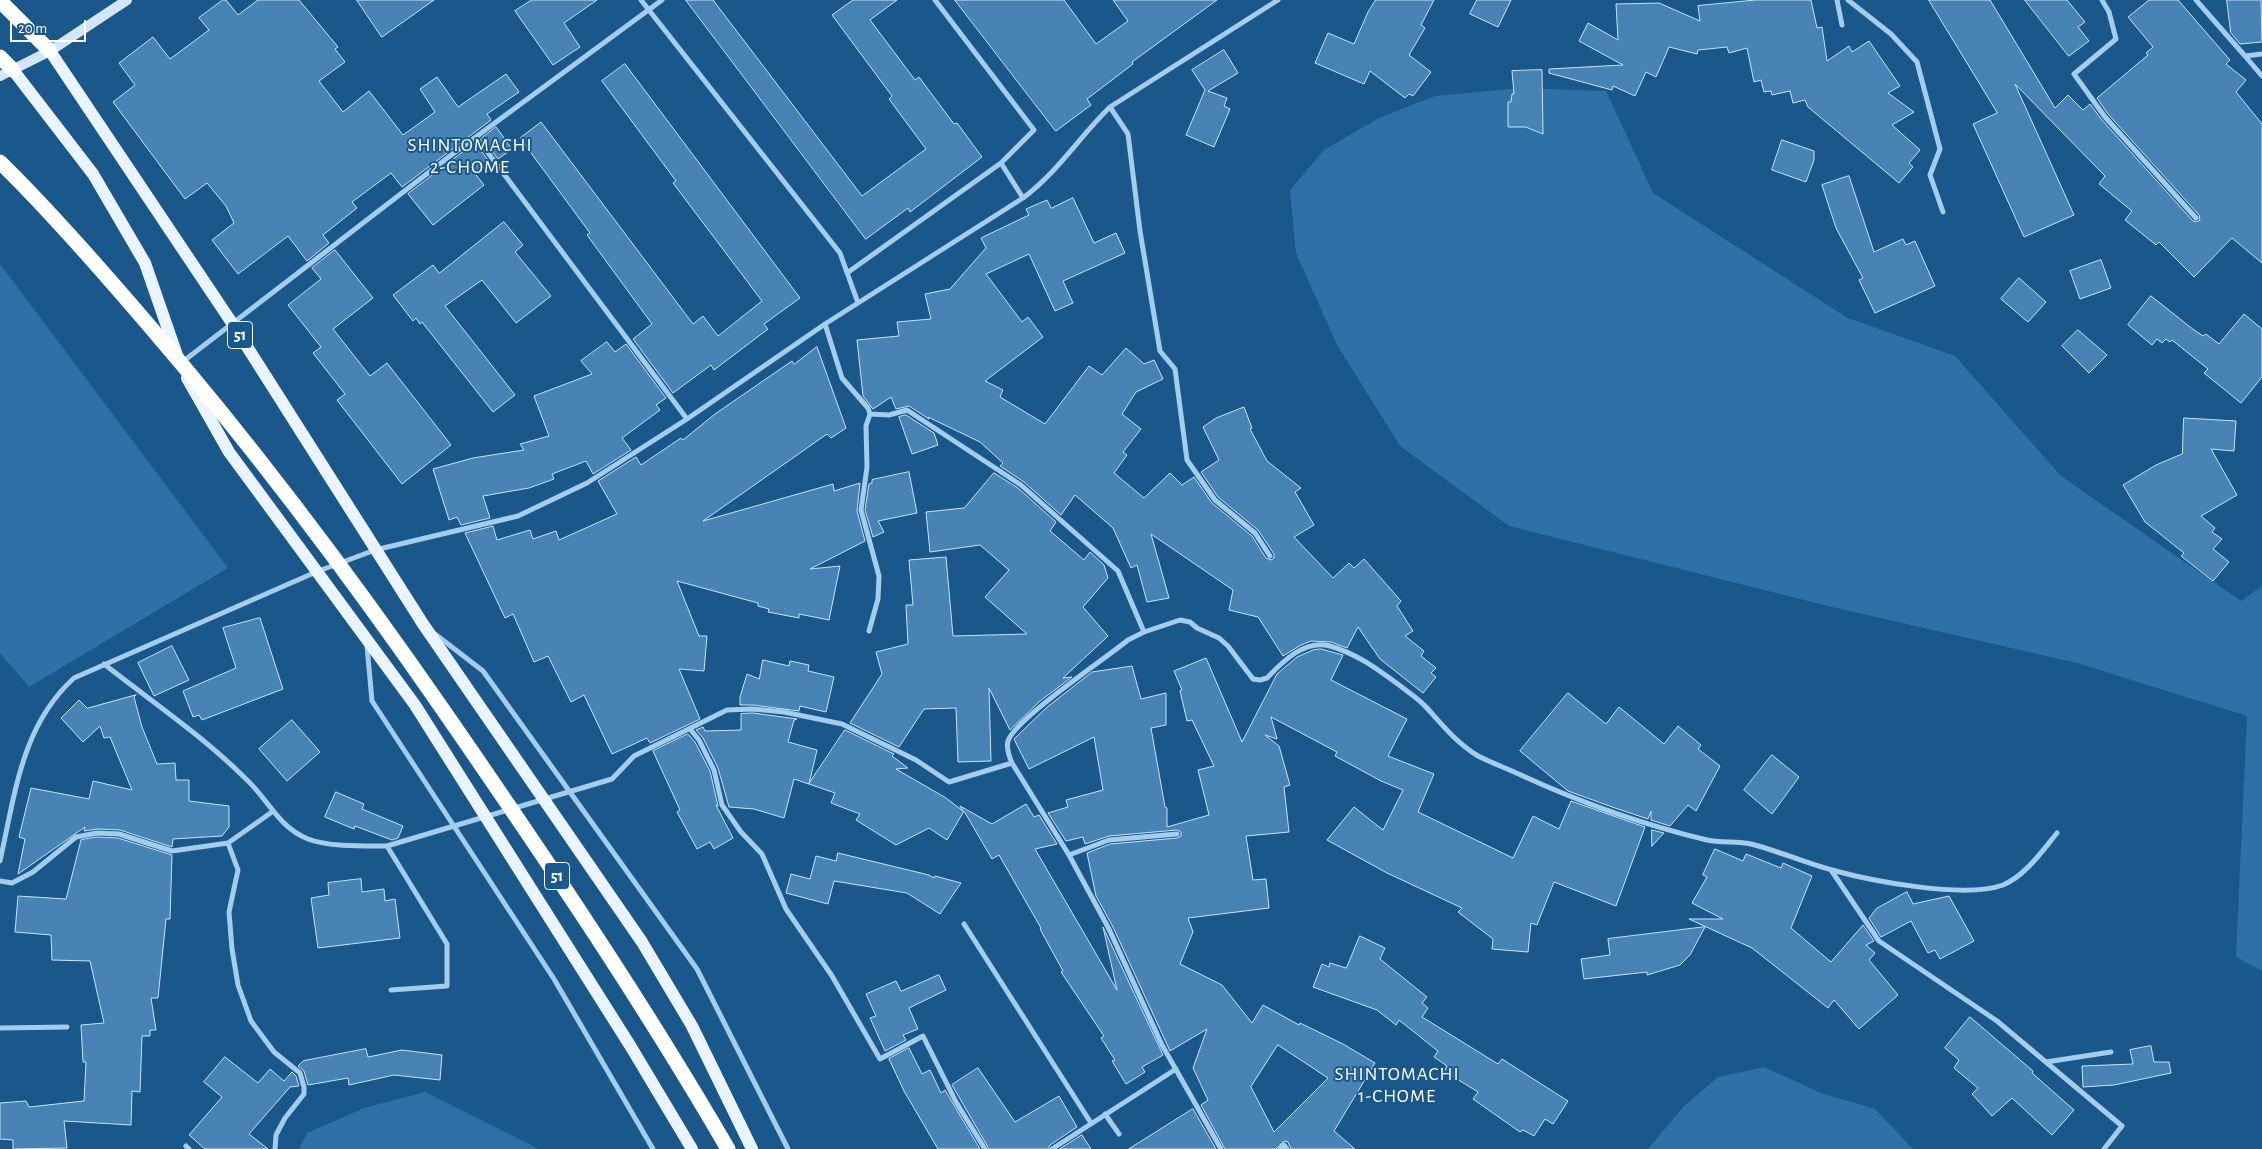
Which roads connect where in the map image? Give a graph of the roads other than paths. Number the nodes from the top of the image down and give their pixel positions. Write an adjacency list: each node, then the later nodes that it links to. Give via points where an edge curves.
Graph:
1 (127, 0): 13 (main road)
2 (641, 0): 11 (street)
3 (662, 0): 11 (street)
4 (935, 0): 22 (street, via 1034,130)
5 (1278, 0): 19 (street)
6 (1837, 0): 12 (street)
7 (1848, 0): 24 (street, via 1891,34 1917,62 1940,148 1930,175)
8 (2102, 0): 25 (street, via 2109,12 2116,39 2074,74 2105,117)
9 (2196, 0): 15 (street)
10 (0, 1): 13 (highway, 51)
11 (649, 10): 20 (street); 26 (street, via 840,253)
12 (1842, 25)
13 (50, 51): 17 (main road); 28 (main road, 51)
14 (2262, 54): 15 (street)
15 (2244, 56): 18 (street)
16 (0, 57): 17 (highway, 51)
17 (6, 73): 30 (main road, 51, via 93,174 145,264)
18 (2262, 76)
19 (1110, 107): 23 (street, via 1041,184); 34 (street, via 1128,134 1160,351 1175,369 1187,460 1215,500 1255,533)
20 (477, 138): 28 (street); 32 (street)
21 (0, 162): 65 (highway, 51, via 106,276 206,392 374,610 536,844 685,1074)
22 (1001, 163): 23 (street); 26 (street)
23 (1023, 198): 27 (street)
24 (1943, 212)
25 (2196, 218)
26 (847, 273): 27 (street)
27 (858, 303): 29 (street)
28 (232, 323): 30 (street); 33 (main road, 51)
29 (825, 324): 31 (street, via 842,378); 32 (street)
30 (180, 364): 35 (main road, 51, via 229,452)
31 (870, 414): 37 (street, via 866,426 867,467 862,510 879,576 878,598); 38 (street, via 889,415 907,410 1021,485 1118,571)
32 (688, 419): 33 (street, via 587,483 518,516)
33 (375, 550): 35 (street); 36 (main road, 51)
34 (1270, 556)
35 (316, 572): 39 (main road, 51); 40 (street)
36 (423, 624): 66 (main road, 51, via 642,942 692,1026); 67 (street, via 483,671 697,969)
37 (869, 632)
38 (1144, 632): 42 (street, via 1128,640 1035,710 1008,740); 50 (street, via 1180,620 1190,622 1219,638 1253,679 1260,680 1267,678 1303,648 1314,644 1350,652 1426,706 1442,727 1478,756 1569,796 1640,821 1710,841 1750,844)
39 (367, 641): 63 (street, via 372,700 554,979); 64 (main road, 51, via 415,706)
40 (104, 664): 43 (street, via 248,780); 49 (street, via 74,678 62,689 32,735 20,772)
41 (690, 729): 42 (street, via 727,710 784,712 842,724 916,760 949,782); 47 (street, via 634,756 612,779); 68 (street, via 714,770 722,805 762,854 786,909 832,976 880,1059 923,1036 956,1102)
42 (1012, 763): 48 (street)
43 (272, 812): 46 (street); 47 (street, via 284,826 308,839)
44 (2057, 833): 50 (street, via 2030,866 2003,885 1964,891 1876,880)
45 (1177, 834): 48 (street, via 1109,840)
46 (228, 843): 51 (street, via 172,851 119,834 98,833 76,837 33,872 12,882); 62 (street, via 238,870 229,912 238,985 251,1021 274,1052 300,1073 304,1087 304,1094 276,1135)
47 (387, 846): 53 (street, via 447,944 447,986)
48 (1069, 855): 58 (street, via 1109,929)
49 (0, 862)
50 (1831, 870): 57 (street, via 1879,941 1997,1021)
51 (0, 881)
52 (964, 924): 60 (street)
53 (390, 990)
54 (67, 1027): 55 (street)
55 (0, 1028)
56 (2110, 1052): 57 (street)
57 (2046, 1062): 73 (street, via 2122,1126)
58 (1176, 1069): 59 (street); 70 (street)
59 (1105, 1114): 60 (street); 61 (street)
60 (1091, 1123): 69 (street)
61 (1119, 1134)
62 (275, 1149)
63 (653, 1149)
64 (692, 1149)
65 (728, 1149)
66 (752, 1149)
67 (788, 1149)
68 (985, 1149)
69 (1052, 1149)
70 (1221, 1149)
71 (1280, 1149): 72 (street, via 1284,1145)
72 (1287, 1149)
73 (2104, 1149)

